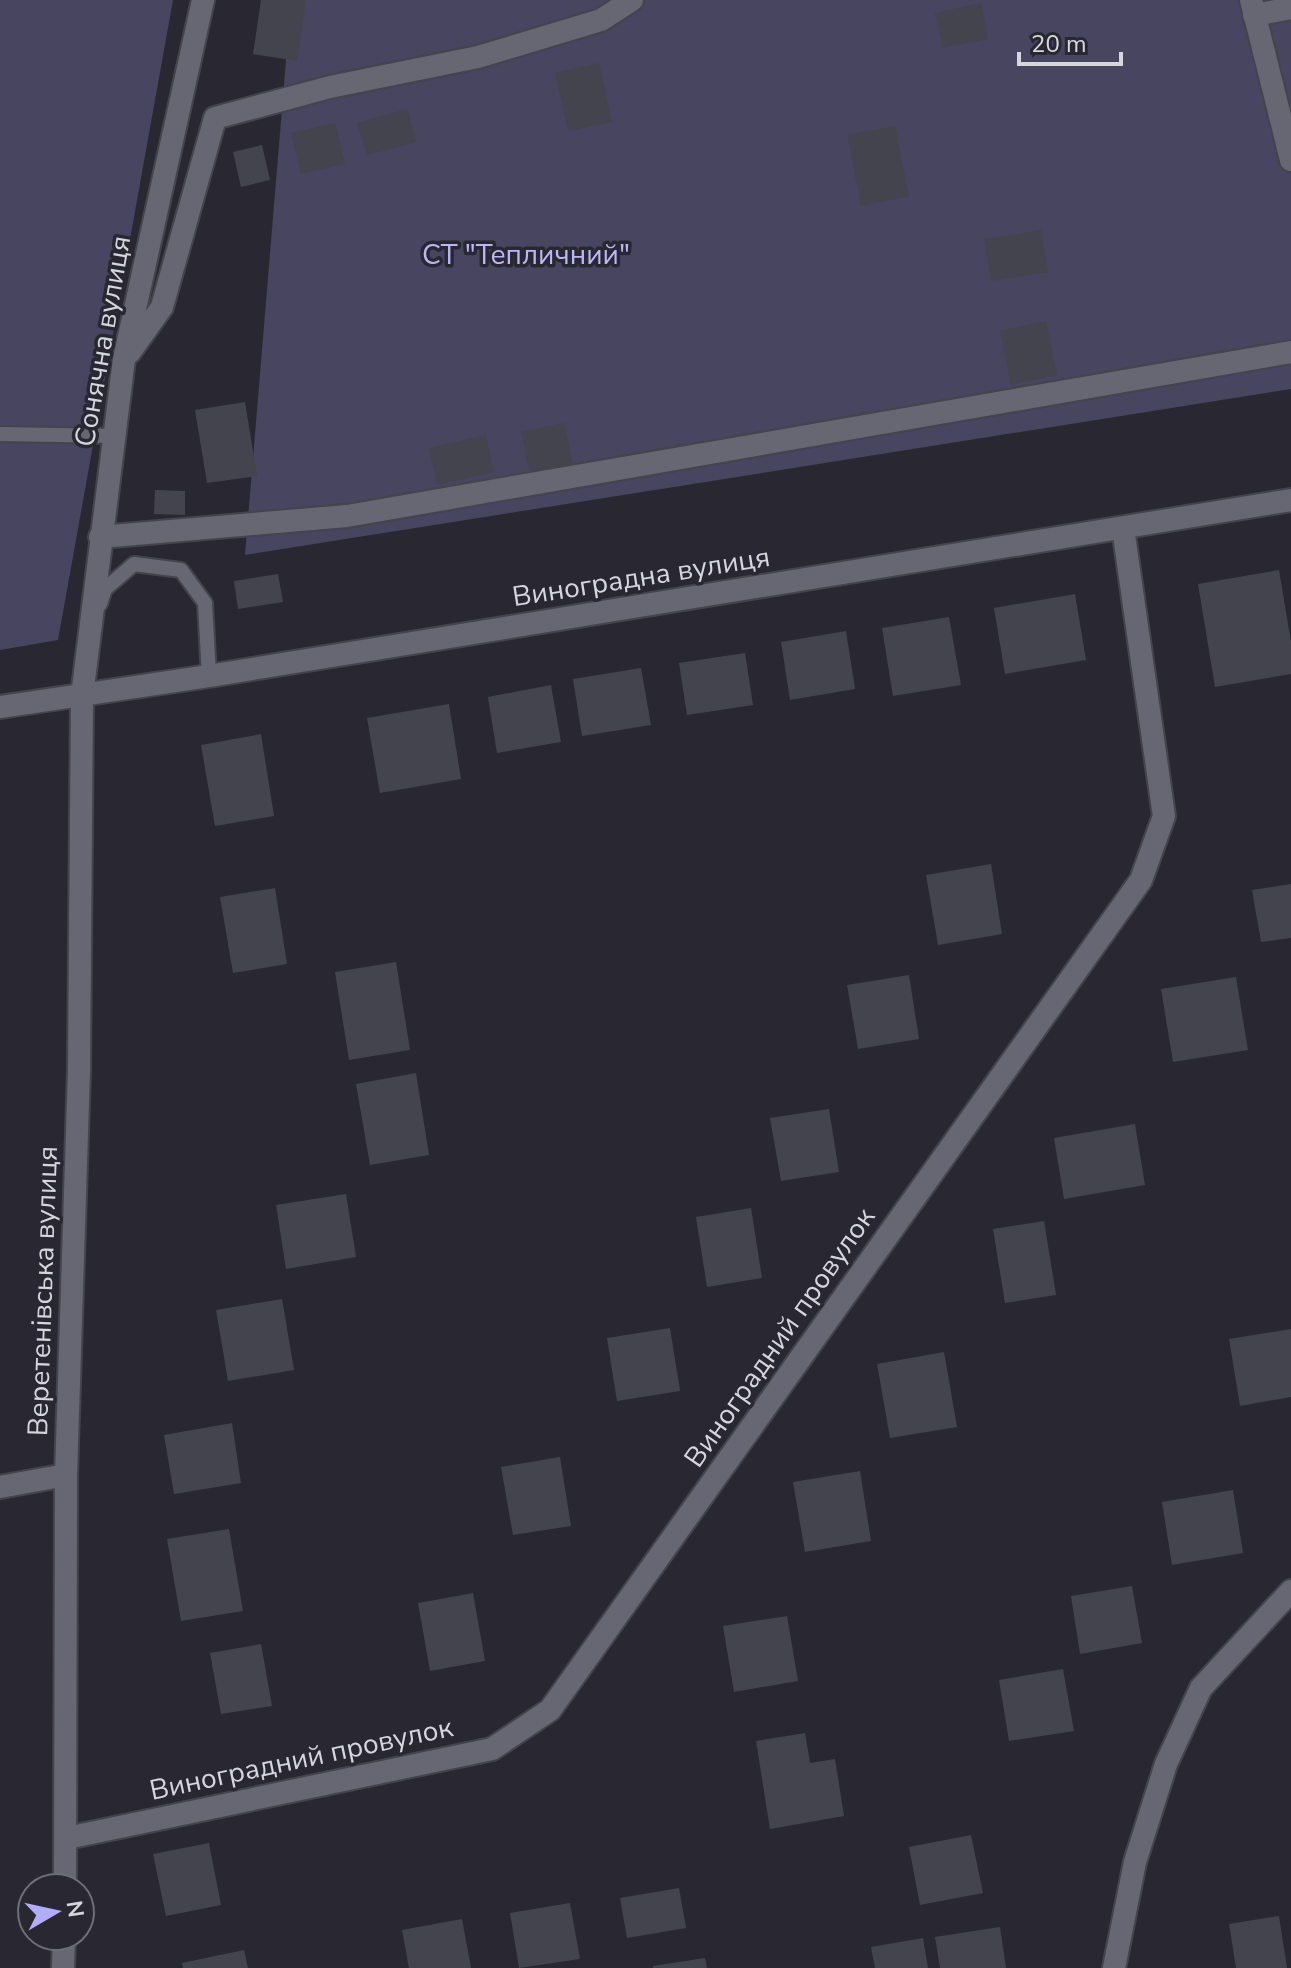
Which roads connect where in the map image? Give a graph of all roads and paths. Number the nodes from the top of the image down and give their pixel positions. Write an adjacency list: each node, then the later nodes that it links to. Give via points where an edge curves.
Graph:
1 (203, 0): 7 (street, Сонячна вулиця)
2 (632, 0): 7 (street, via 601,20 478,57 330,87 215,118 162,307)
3 (1252, 8): 4 (street); 5 (street)
4 (1291, 8)
5 (1291, 160)
6 (1291, 352): 12 (street, via 347,516)
7 (124, 359): 9 (street, Сонячна вулиця)
8 (0, 434): 9 (lane)
9 (114, 436): 12 (street, Сонячна вулиця)
10 (1291, 500): 11 (street, Виноградна вулиця)
11 (1123, 528): 14 (street, Виноградна вулиця); 20 (street, Виноградний провулок, via 1164,816 1141,880 550,1710 492,1749)
12 (100, 537): 13 (street, Сонячна вулиця)
13 (87, 643): 14 (lane, via 105,589 134,564 181,570 205,603); 15 (street, Сонячна вулиця)
14 (209, 676): 15 (street, Виноградна вулиця)
15 (82, 696): 16 (street, Виноградна вулиця); 17 (street, Веретенівська вулиця, via 79,1070)
16 (0, 707)
17 (66, 1475): 18 (street); 20 (street, Веретенівська вулиця)
18 (0, 1487)
19 (1291, 1591): 22 (street, via 1201,1688 1166,1764 1135,1862)
20 (67, 1838): 21 (street, Веретенівська вулиця)
21 (66, 1872)
22 (1114, 1968)

